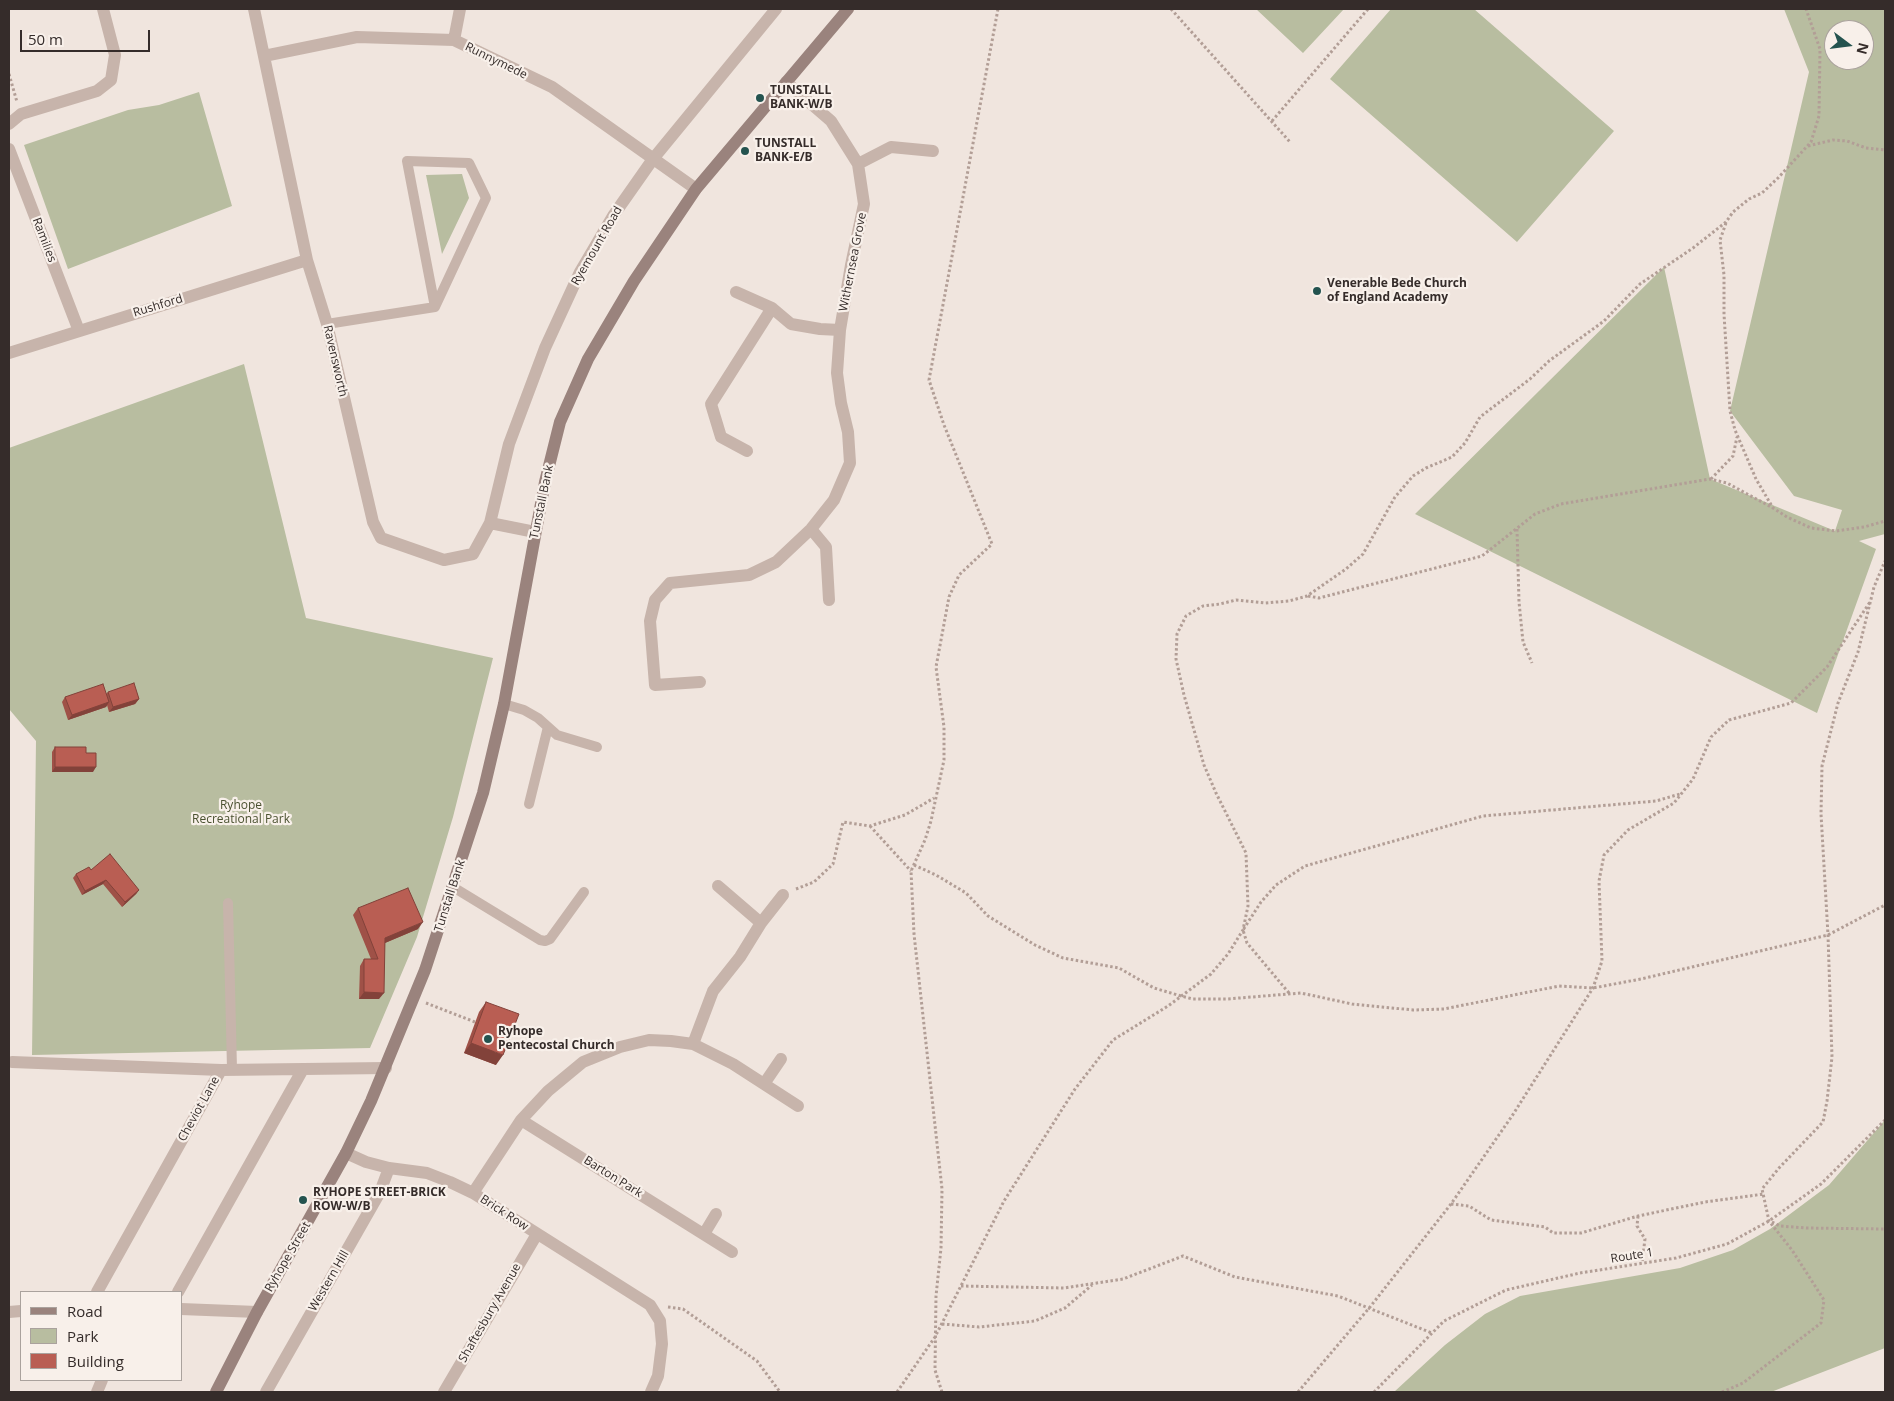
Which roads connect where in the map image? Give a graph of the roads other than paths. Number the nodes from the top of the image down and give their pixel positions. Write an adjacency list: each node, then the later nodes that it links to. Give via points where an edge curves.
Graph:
1 (103, 9): 9 (street, via 115,55 111,80 97,91 21,114)
2 (254, 9): 7 (street, Ravensworth)
3 (460, 9): 6 (street)
4 (776, 9): 12 (street, Ryemount Road)
5 (848, 9): 8 (main road, Tunstall Bank)
6 (454, 40): 7 (street, Runnymede, via 357,38); 12 (street, Runnymede, via 552,87)
7 (264, 56): 15 (street, Ravensworth)
8 (786, 82): 13 (street, Withernsea Grove, via 831,121); 14 (main road, Tunstall Bank)
9 (9, 124)
10 (9, 149): 21 (street, Ramilies)
11 (933, 151): 13 (street, via 891,147)
12 (653, 159): 14 (street, Runnymede); 24 (street, Ryemount Road, via 613,216 580,272 545,348 510,444)
13 (858, 164): 20 (street, Withernsea Grove, via 864,204)
14 (696, 189): 26 (main road, Tunstall Bank, via 634,281 588,359 560,422)
15 (307, 260): 19 (street, Ravensworth); 21 (street, Rushford)
16 (736, 292): 18 (street, Withernsea Grove)
17 (435, 307): 17 (lane, via 486,198 470,163 407,160); 19 (lane)
18 (772, 308): 20 (street, Withernsea Grove, via 791,324); 23 (street, via 710,404 721,437)
19 (327, 324): 24 (street, Ravensworth, via 372,522 380,538 444,560 473,554)
20 (840, 330): 25 (street, Withernsea Grove, via 837,373 850,462 834,500)
21 (78, 331): 22 (street, Rushford)
22 (9, 353)
23 (747, 451)
24 (490, 522): 26 (street)
25 (811, 529): 27 (street, via 826,547); 28 (street, Withernsea Grove, via 776,562 749,575 670,583 655,600 650,621 655,685)
26 (535, 532): 29 (main road, Tunstall Bank)
27 (829, 600)
28 (700, 682)
29 (504, 704): 30 (lane, via 524,710); 34 (main road, Tunstall Bank, via 483,793)
30 (548, 727): 31 (lane, via 557,734); 32 (lane)
31 (597, 747)
32 (529, 804)
33 (718, 886): 38 (street)
34 (453, 887): 35 (lane, via 540,940 550,939); 42 (main road, Tunstall Bank)
35 (584, 892)
36 (783, 895): 38 (street)
37 (228, 903): 44 (lane)
38 (761, 923): 39 (street, via 713,991)
39 (693, 1044): 45 (street); 47 (street, via 649,1040 620,1047 583,1062 548,1091)
40 (781, 1059): 45 (street)
41 (12, 1062): 44 (street)
42 (386, 1068): 43 (street, Cheviot Lane); 48 (main road, Ryhope Street)
43 (303, 1069): 44 (street, Cheviot Lane); 56 (street)
44 (227, 1070): 55 (street, Cheviot Lane)
45 (764, 1084): 46 (street)
46 (798, 1106)
47 (521, 1120): 50 (street); 53 (street, Barton Park)
48 (346, 1153): 49 (street, Brick Row); 58 (main road, Ryhope Street)
49 (388, 1168): 50 (street, Brick Row, via 426,1173); 60 (street, Western Hill, via 380,1192)
50 (473, 1193): 52 (street, Brick Row)
51 (716, 1214): 53 (street)
52 (537, 1234): 61 (street, Shaftesbury Avenue); 62 (street, Brick Row, via 650,1304 660,1321 662,1344 658,1376)
53 (704, 1234): 54 (street, Barton Park)
54 (732, 1252)
55 (97, 1291)
56 (179, 1291)
57 (182, 1309): 58 (street)
58 (257, 1312): 59 (main road, Ryhope Street)
59 (216, 1392)
60 (266, 1392)
61 (444, 1392)
62 (651, 1392)

